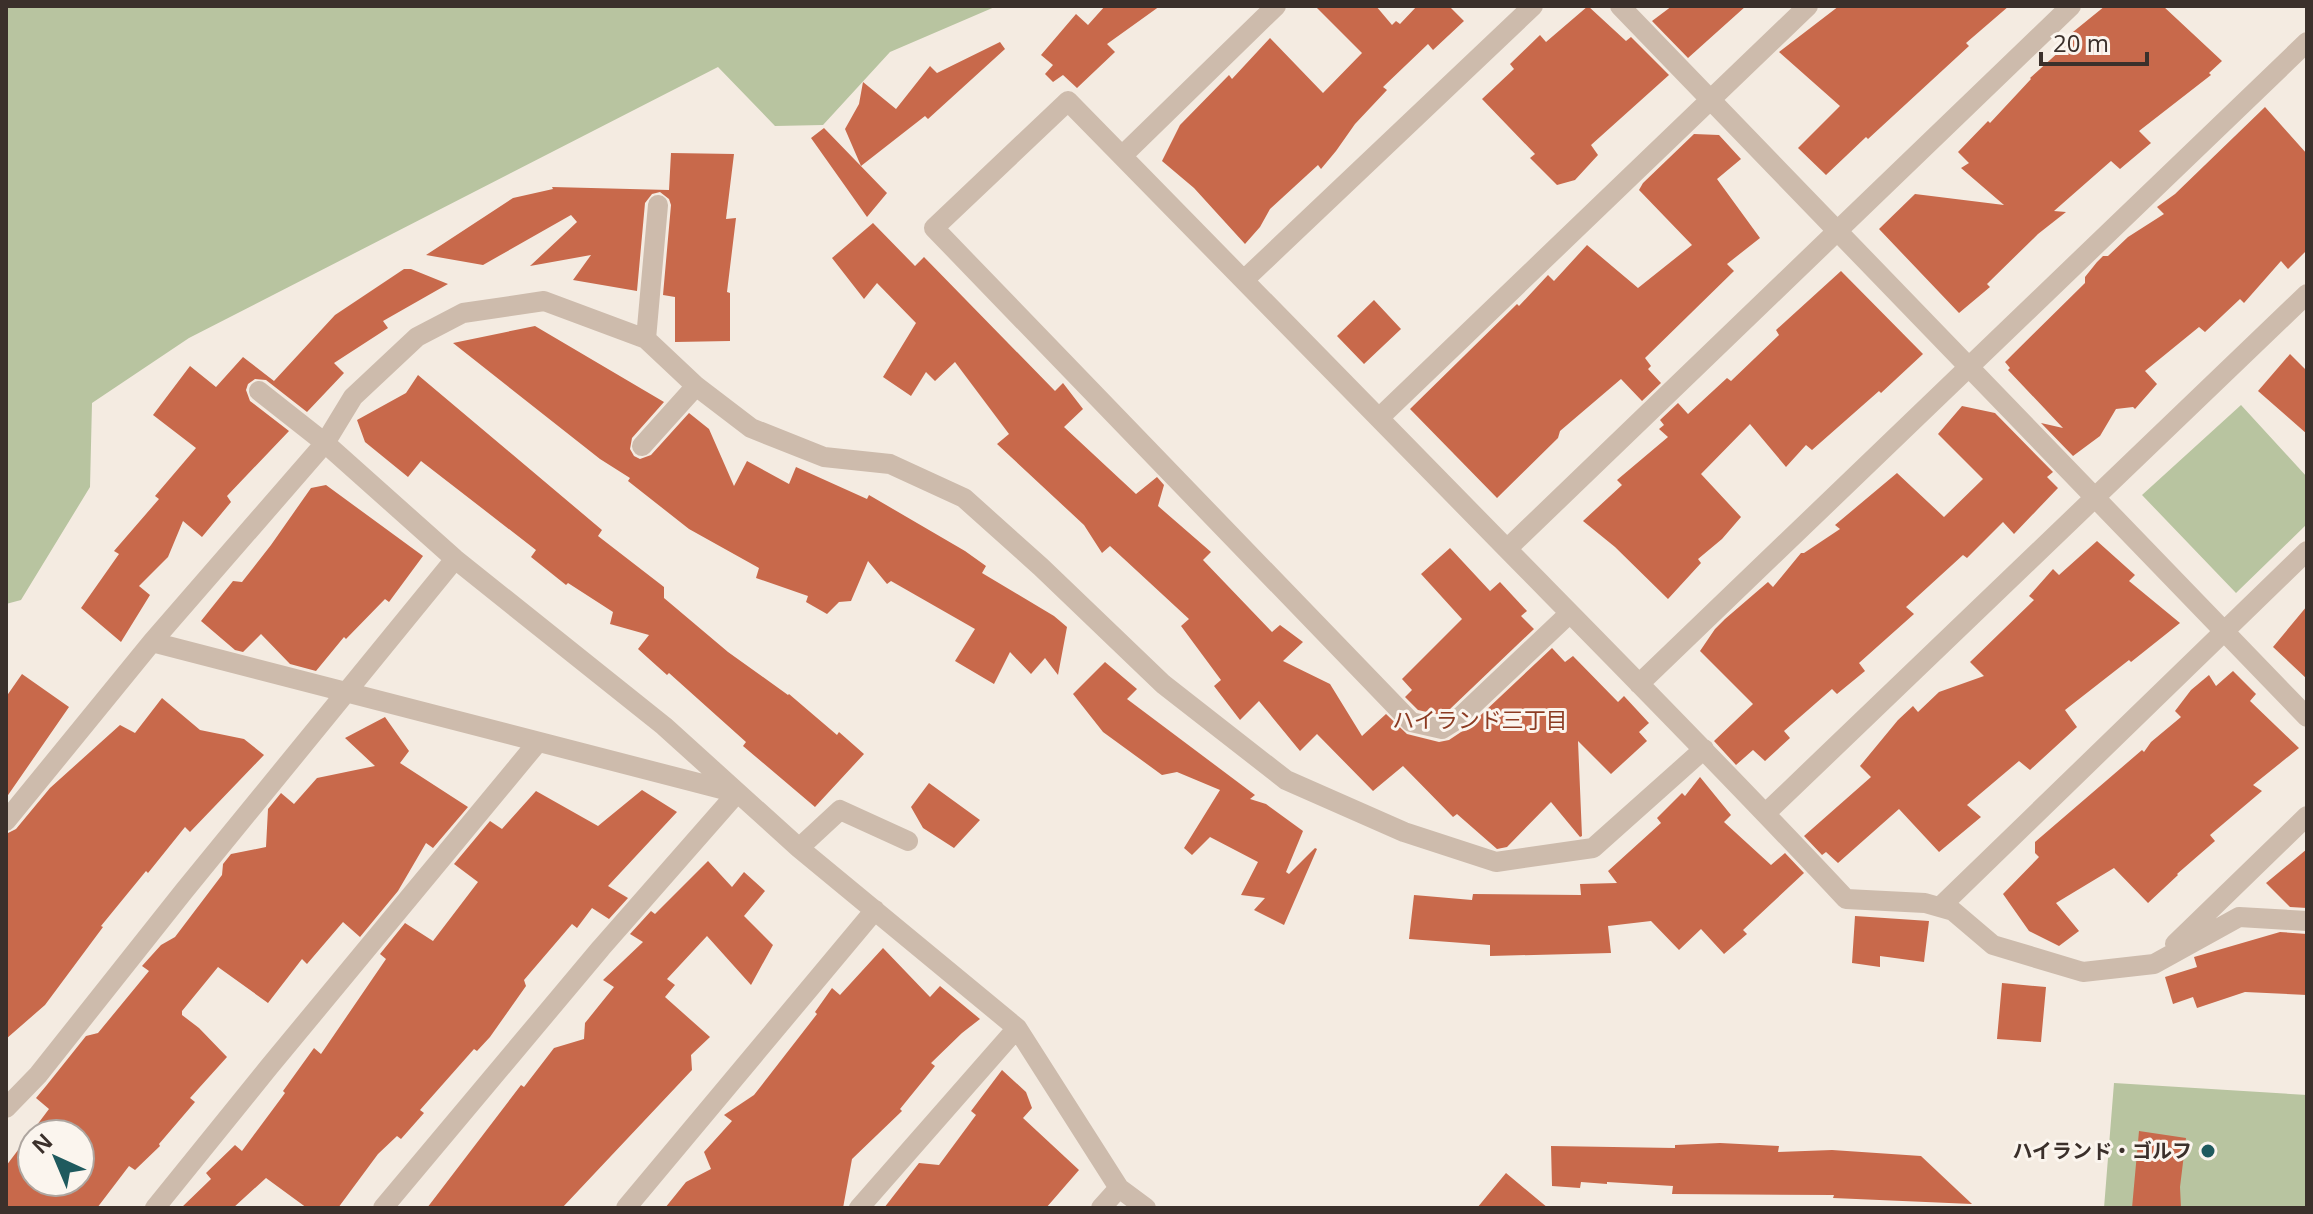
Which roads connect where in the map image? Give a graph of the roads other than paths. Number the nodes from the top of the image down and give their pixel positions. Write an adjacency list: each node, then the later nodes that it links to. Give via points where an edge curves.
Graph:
1 (1276, 6): 8 (street)
2 (1533, 6): 11 (street)
3 (1620, 6): 7 (street)
4 (1808, 6): 7 (street)
5 (2071, 6): 10 (street)
6 (2307, 42): 14 (street)
7 (1711, 100): 10 (street); 17 (street)
8 (1122, 156): 11 (street); 24 (street, via 1068,101 934,228 1411,722 1442,729 1458,719)
9 (658, 205): 13 (street)
10 (1837, 231): 14 (street); 21 (street)
11 (1244, 280): 17 (street)
12 (2307, 294): 20 (street)
13 (646, 339): 15 (street); 18 (street, via 544,301 463,313 417,337 353,397)
14 (1969, 367): 20 (street); 27 (street)
15 (696, 386): 19 (street); 31 (street, via 751,428 824,457 890,464 964,498 1163,684 1286,780 1404,832 1496,862 1593,848)
16 (259, 391): 18 (street)
17 (1379, 418): 21 (street)
18 (325, 443): 23 (street); 26 (street)
19 (642, 446)
20 (2095, 498): 25 (street); 33 (street)
21 (1507, 549): 24 (street)
22 (2307, 551): 25 (street)
23 (455, 559): 28 (street); 32 (street, via 664,726)
24 (1570, 613): 27 (street)
25 (2224, 631): 29 (street); 38 (street)
26 (152, 642): 28 (street); 35 (street)
27 (1639, 684): 31 (street)
28 (347, 693): 30 (street); 43 (street)
29 (2307, 717)
30 (538, 742): 32 (street); 45 (street)
31 (1704, 749): 33 (street)
32 (737, 793): 37 (street); 46 (street)
33 (1766, 813): 38 (street, via 1846,899)
34 (2307, 816): 41 (street)
35 (6, 821)
36 (908, 841): 37 (street, via 840,810)
37 (799, 848): 39 (street)
38 (1940, 907): 41 (street, via 1953,911 1993,945 2083,972)
39 (875, 910): 42 (street); 47 (street)
40 (2307, 921): 41 (street, via 2239,917)
41 (2154, 964)
42 (1017, 1028): 44 (street); 48 (street)
43 (6, 1108)
44 (1119, 1188): 49 (street); 50 (street)
45 (155, 1208)
46 (383, 1208)
47 (626, 1208)
48 (859, 1208)
49 (1101, 1208)
50 (1146, 1208)

